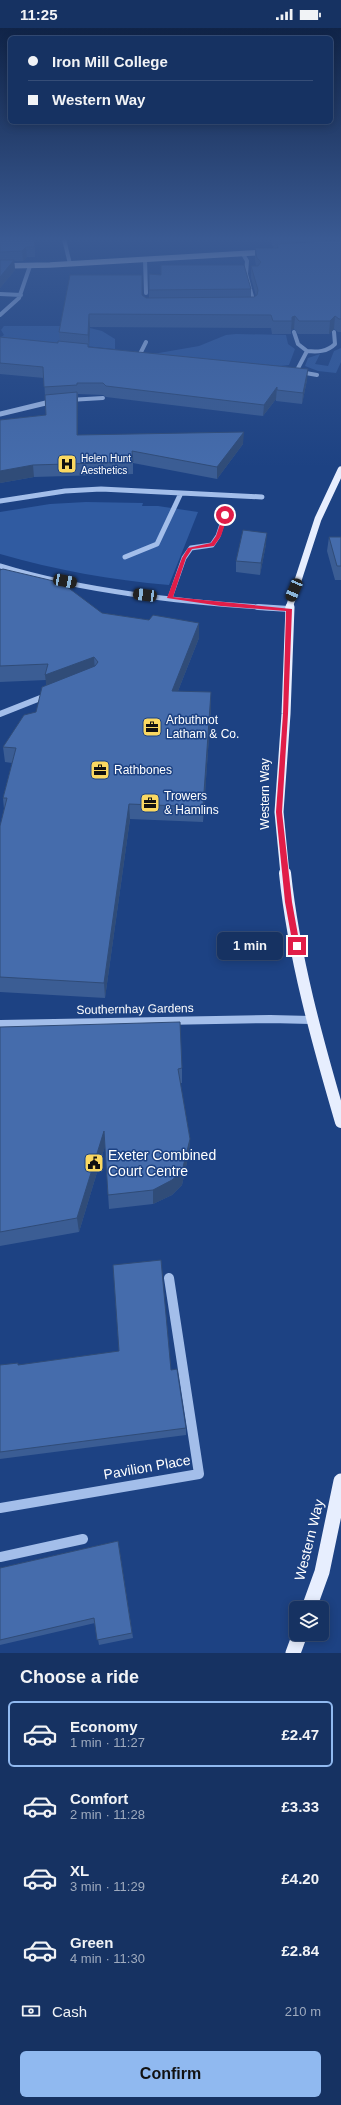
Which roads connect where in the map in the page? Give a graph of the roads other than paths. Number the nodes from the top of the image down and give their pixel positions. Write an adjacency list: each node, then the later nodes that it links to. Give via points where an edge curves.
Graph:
1 (294, 332): 4 (street, via 296,343)
2 (334, 332): 4 (street, via 336,344 333,347 322,351)
3 (146, 342): 6 (street)
4 (307, 351): 9 (street)
5 (131, 355): 6 (street)
6 (139, 356): 7 (street)
7 (145, 356)
8 (291, 371): 9 (street)
9 (296, 372): 10 (street)
10 (317, 375)
11 (103, 398): 12 (street, via 48,402)
12 (0, 414)
13 (341, 470): 23 (main road, Western Way, via 318,519)
14 (181, 493): 15 (street); 16 (street, via 65,490); 18 (street, via 157,544)
15 (262, 497)
16 (0, 501)
17 (225, 515): 22 (street, via 212,545 191,548 184,558)
18 (125, 557)
19 (0, 566): 20 (street)
20 (12, 570): 21 (street); 22 (street, via 120,592)
21 (7, 575)
22 (170, 598): 23 (street)
23 (289, 609): 26 (main road, Western Way, via 286,714 279,812 288,902)
24 (57, 692): 25 (street)
25 (0, 714)
26 (311, 1020): 27 (street, Southernhay Gardens); 28 (main road, Western Way)
27 (0, 1024)
28 (341, 1122)
29 (169, 1278): 31 (street, Pavilion Place, via 199,1474)
30 (341, 1481): 34 (main road, Western Way, via 322,1572)
31 (0, 1508)
32 (83, 1539): 33 (street)
33 (0, 1557)
34 (312, 1601)
35 (297, 1641): 36 (main road)
36 (293, 1653)

